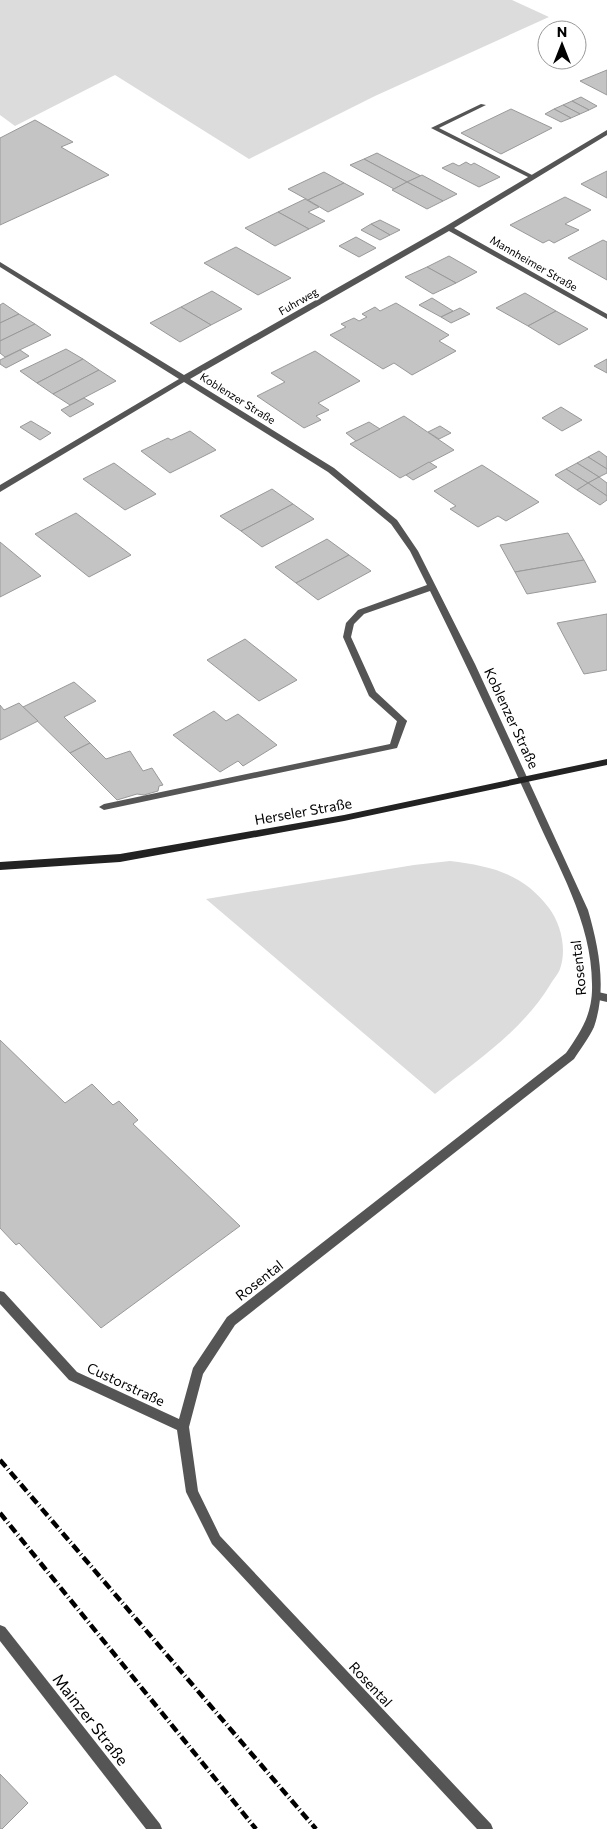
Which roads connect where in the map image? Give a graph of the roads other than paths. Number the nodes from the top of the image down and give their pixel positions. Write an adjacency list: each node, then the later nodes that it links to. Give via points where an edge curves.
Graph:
1 (483, 105): 3 (street, via 434,128)
2 (607, 132): 3 (street, Fuhrweg)
3 (532, 177): 4 (street, Fuhrweg)
4 (449, 228): 6 (street, Mannheimer Straße); 7 (street, Fuhrweg)
5 (0, 264): 7 (street, Koblenzer Straße)
6 (607, 317)
7 (185, 378): 8 (street, Fuhrweg); 9 (street, Koblenzer Straße, via 331,470 394,522 414,552)
8 (0, 489)
9 (431, 587): 11 (street, Koblenzer Straße); 12 (street, via 362,612 350,623 347,637 372,694 402,721 394,746)
10 (607, 762): 11 (main road, Herseler Straße)
11 (526, 780): 13 (main road, Herseler Straße, via 344,818 120,858); 14 (street, Rosental, via 583,910)
12 (104, 807)
13 (0, 866)
14 (602, 997): 16 (street, Rosental, via 590,1027 570,1056 231,1321 197,1372)
15 (0, 1296): 16 (street, Custorstraße, via 73,1376)
16 (183, 1427): 19 (street, Rosental, via 192,1492 216,1540)
17 (0, 1631): 18 (street, Mainzer Straße)
18 (155, 1829)
19 (486, 1829)

